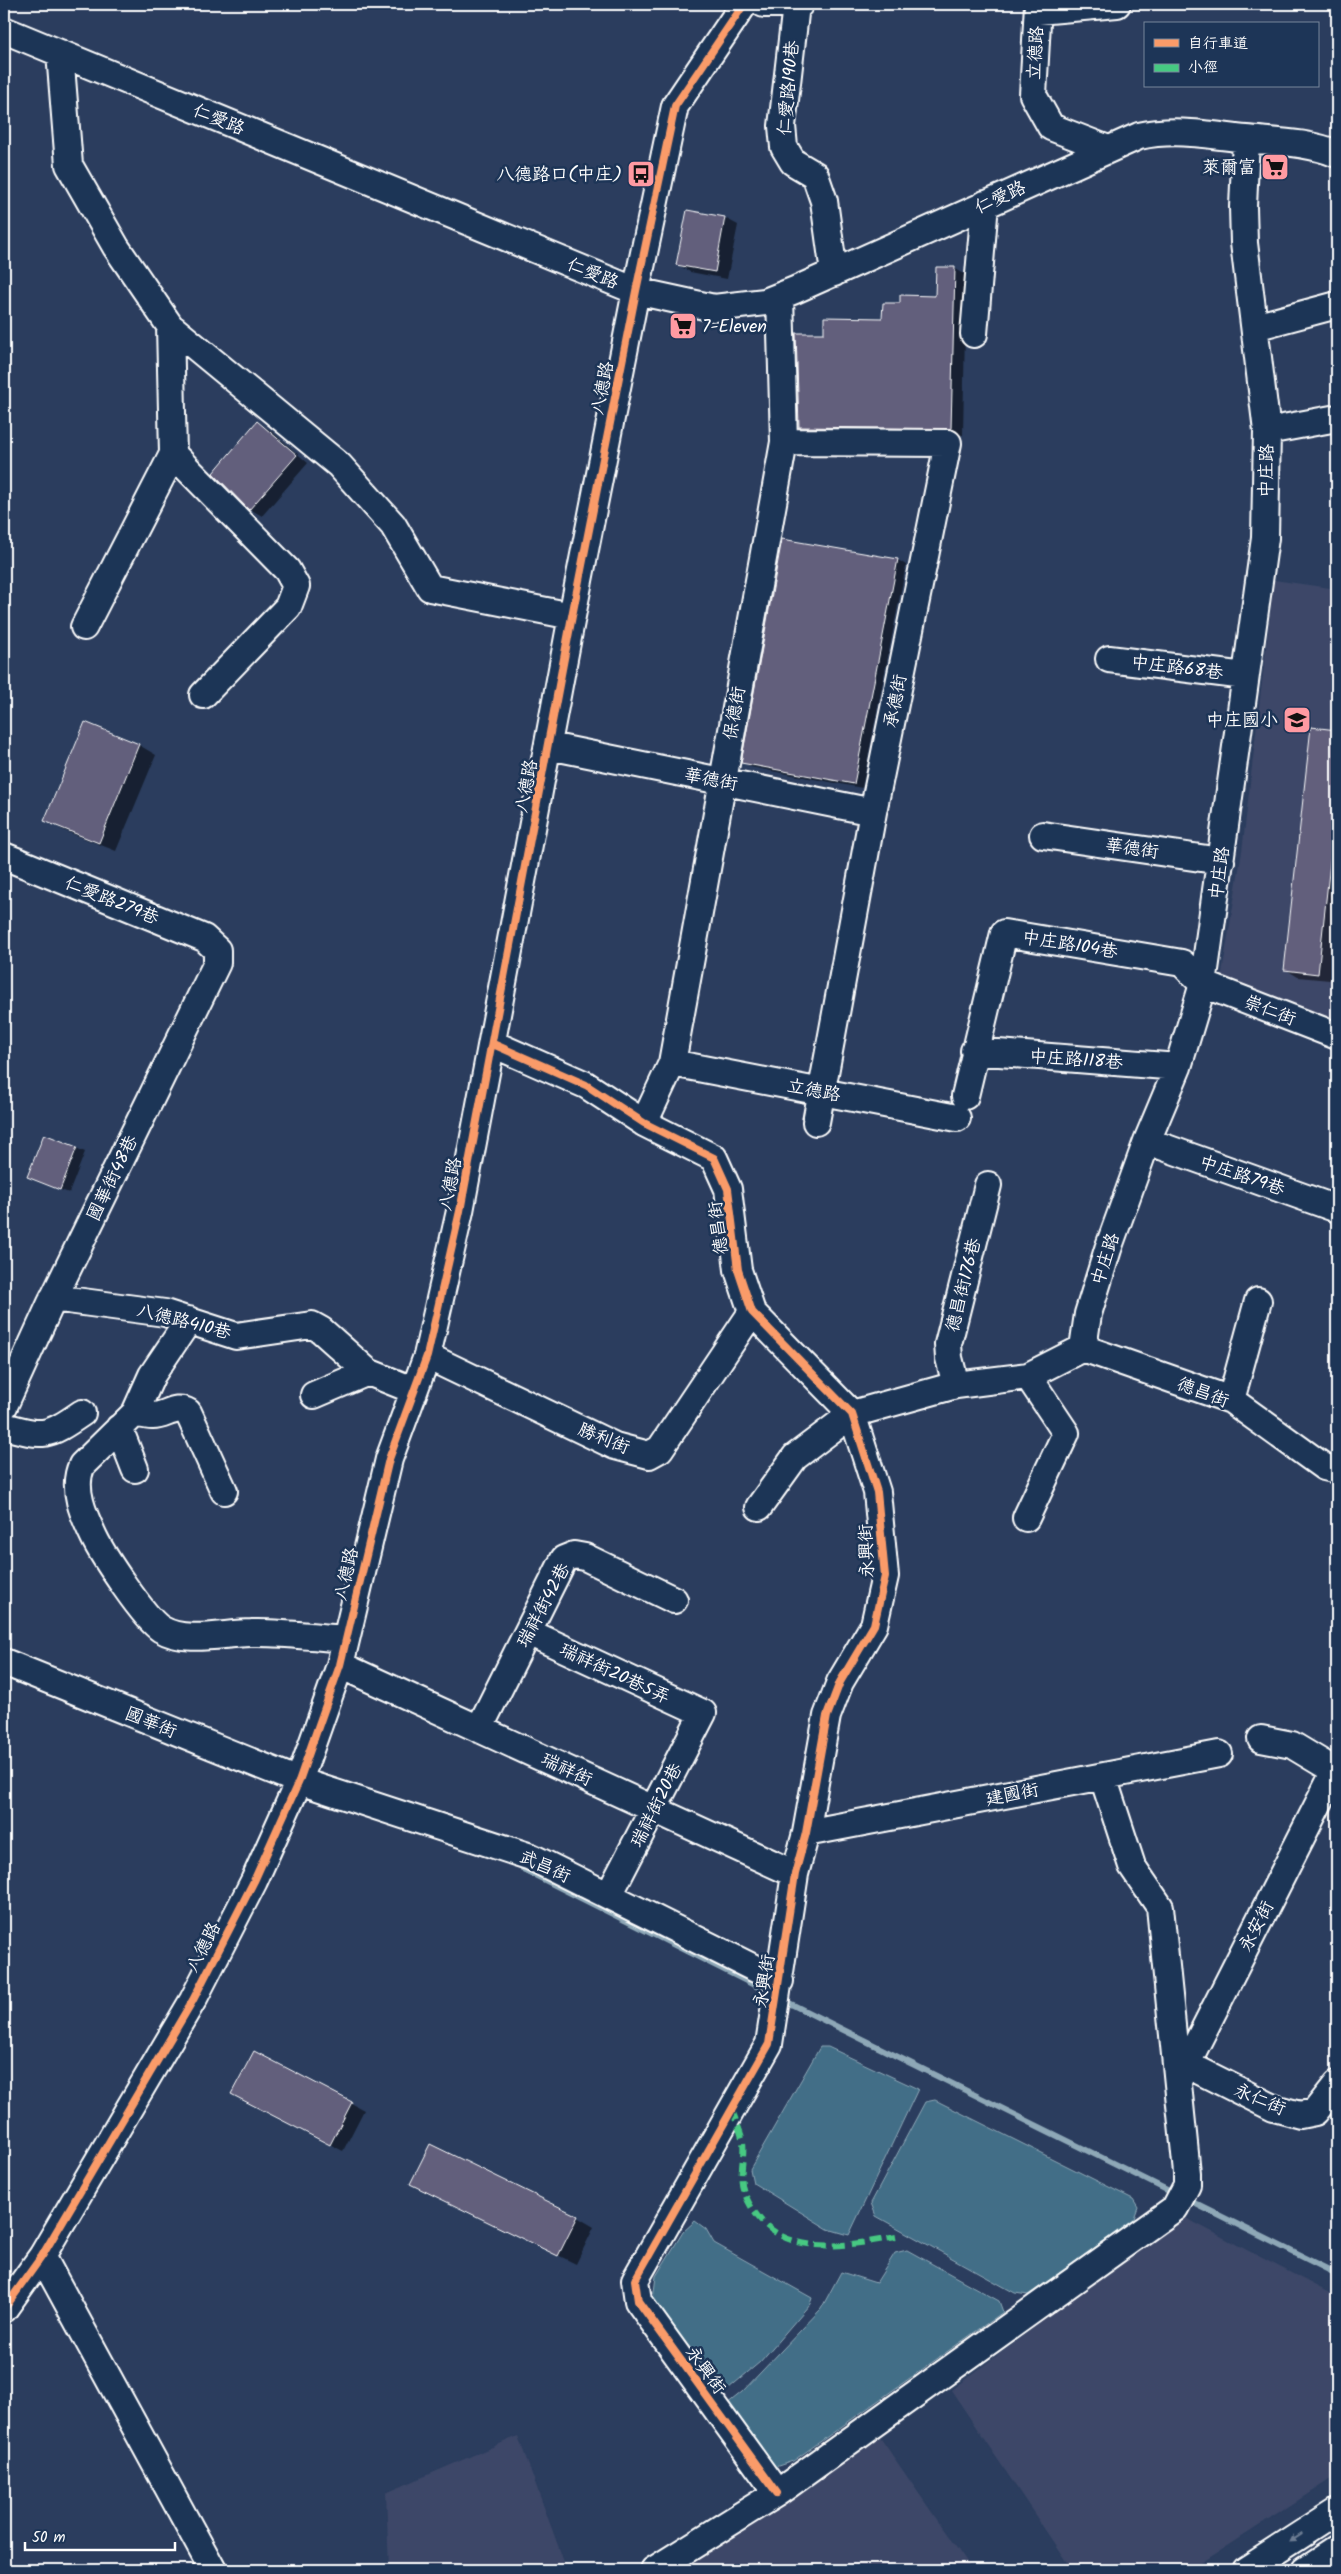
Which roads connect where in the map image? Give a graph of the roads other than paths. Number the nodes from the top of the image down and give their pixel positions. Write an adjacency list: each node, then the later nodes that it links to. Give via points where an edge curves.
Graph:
1 (744, 4): 13 (street, 八德路, via 675,106)
2 (764, 4): 4 (street)
3 (1117, 4): 5 (street)
4 (798, 5): 12 (street, 仁愛路190巷, via 782,126 783,140 793,162 815,175 824,201)
5 (1038, 7): 9 (street, 立德路, via 1033,95 1051,127)
6 (4, 30): 7 (street, 仁愛路)
7 (60, 53): 13 (street, 仁愛路); 16 (street, via 70,165 116,247)
8 (1246, 139): 9 (street, 仁愛路, via 1161,131); 10 (street, 仁愛路, via 1327,149); 17 (street, 中庄路, via 1244,243)
9 (1108, 148): 11 (street, 仁愛路)
10 (1337, 154)
11 (986, 204): 12 (street, 仁愛路); 18 (street)
12 (834, 273): 14 (street, 仁愛路)
13 (636, 291): 14 (street, 仁愛路, via 714,308 765,302); 23 (street, 八德路)
14 (780, 296): 21 (street, 保德街)
15 (1337, 305): 17 (street)
16 (170, 326): 22 (street); 23 (street, via 340,465 392,524 430,588)
17 (1255, 327): 20 (street, 中庄路)
18 (974, 334)
19 (1337, 418): 20 (street)
20 (1267, 431): 26 (street, 中庄路, via 1264,538)
21 (784, 442): 29 (street, 保德街); 30 (street, 承德街, via 948,443)
22 (174, 454): 24 (street); 27 (street, via 287,570 296,586 288,607)
23 (572, 616): 28 (street, 八德路)
24 (84, 627)
25 (1110, 659): 26 (street, 中庄路68巷)
26 (1245, 676): 33 (street, 中庄路)
27 (203, 695)
28 (548, 746): 29 (street, 華德街); 37 (street, 八德路)
29 (721, 781): 30 (street, 華德街); 39 (street, 保德街)
30 (873, 812): 41 (street, 承德街)
31 (1044, 834): 33 (street, 華德街)
32 (4, 856): 34 (street, 仁愛路279巷, via 204,938)
33 (1221, 861): 35 (street, 中庄路)
34 (217, 950): 48 (street, 國華街48巷, via 216,963)
35 (1203, 984): 36 (street, 崇仁街); 38 (street, 中庄路104巷, via 1182,963 1004,933); 40 (street, 中庄路)
36 (1337, 1036)
37 (493, 1044): 44 (street, 德昌街, via 586,1085); 53 (street, 八德路)
38 (974, 1051): 40 (street, 中庄路118巷); 42 (street, 中庄路104巷)
39 (672, 1063): 41 (street, 立德路); 44 (street, 保德街)
40 (1178, 1067): 45 (street, 中庄路)
41 (822, 1091): 42 (street, 立德路); 43 (street, 承德街)
42 (961, 1107)
43 (816, 1122)
44 (644, 1123): 50 (street, 德昌街, via 714,1158 728,1189 738,1270)
45 (1147, 1141): 47 (street, 中庄路79巷); 52 (street, 中庄路, via 1108,1249 1088,1314)
46 (988, 1185): 56 (street, 德昌街176巷, via 948,1344)
47 (1337, 1209)
48 (53, 1298): 51 (street, 八德路410巷, via 165,1312); 60 (street, 國華街48巷)
49 (1258, 1301): 59 (street)
50 (752, 1312): 53 (street, 勝利街, via 660,1449 649,1455 615,1446); 62 (street, 德昌街)
51 (189, 1320): 54 (street, 八德路410巷, via 236,1336 312,1325); 63 (street, via 152,1375)
52 (1083, 1348): 55 (street); 59 (street, 德昌街)
53 (427, 1356): 57 (street, 八德路)
54 (368, 1372): 57 (street, 八德路410巷); 58 (street)
55 (1028, 1376): 56 (street); 69 (street, via 1066,1434)
56 (956, 1385): 62 (street)
57 (413, 1390): 72 (street, 八德路, via 389,1459)
58 (314, 1395)
59 (1231, 1400): 66 (street, 德昌街, via 1324,1467)
60 (4, 1406)
61 (82, 1413): 64 (street, via 54,1432 43,1434)
62 (852, 1414): 68 (street, via 795,1457); 83 (street, 永興街, via 877,1492 884,1576 874,1625 840,1682 827,1716)
63 (127, 1421): 65 (street); 67 (street, via 175,1409 188,1412); 72 (street, via 82,1465 78,1473 80,1509 99,1548 150,1620 162,1629 183,1635 252,1633)
64 (4, 1426)
65 (135, 1469)
66 (1337, 1470)
67 (224, 1491)
68 (759, 1507)
69 (1026, 1518)
70 (674, 1600): 71 (street, 瑞祥街42巷, via 585,1557 574,1555 564,1559)
71 (528, 1632): 75 (street, 瑞祥街20巷5弄); 76 (street, 瑞祥街42巷)
72 (346, 1639): 74 (street, 八德路)
73 (4, 1662): 81 (street, 國華街)
74 (340, 1665): 76 (street, 瑞祥街); 81 (street, 八德路)
75 (703, 1713): 82 (street, 瑞祥街20巷)
76 (479, 1729): 82 (street, 瑞祥街)
77 (1261, 1739): 79 (street, via 1292,1745)
78 (1219, 1754): 80 (street, 建國街)
79 (1336, 1771): 87 (street, 永安街)
80 (1103, 1776): 83 (street, 建國街); 87 (street, via 1132,1866 1160,1907)
81 (299, 1781): 85 (street, 武昌街, via 530,1857); 89 (street, 八德路, via 254,1881 193,2000)
82 (654, 1809): 84 (street, 瑞祥街); 85 (street, 瑞祥街20巷)
83 (806, 1833): 84 (street, 永興街)
84 (794, 1874): 86 (street, 永興街)
85 (609, 1895): 86 (street, 武昌街)
86 (778, 1991): 91 (street, 永興街, via 769,2044 635,2280 638,2301)
87 (1180, 2068): 88 (street, 永仁街, via 1274,2108 1300,2115 1315,2112); 91 (street, via 1187,2174 1180,2200)
88 (1337, 2084)
89 (42, 2256): 90 (street, 八德路); 94 (street)
90 (4, 2309)
91 (777, 2493): 95 (street)
92 (1337, 2512): 96 (street, one-way to 96)
93 (1337, 2549): 97 (street)
94 (213, 2570)
95 (654, 2570)
96 (1246, 2570)
97 (1305, 2570)

